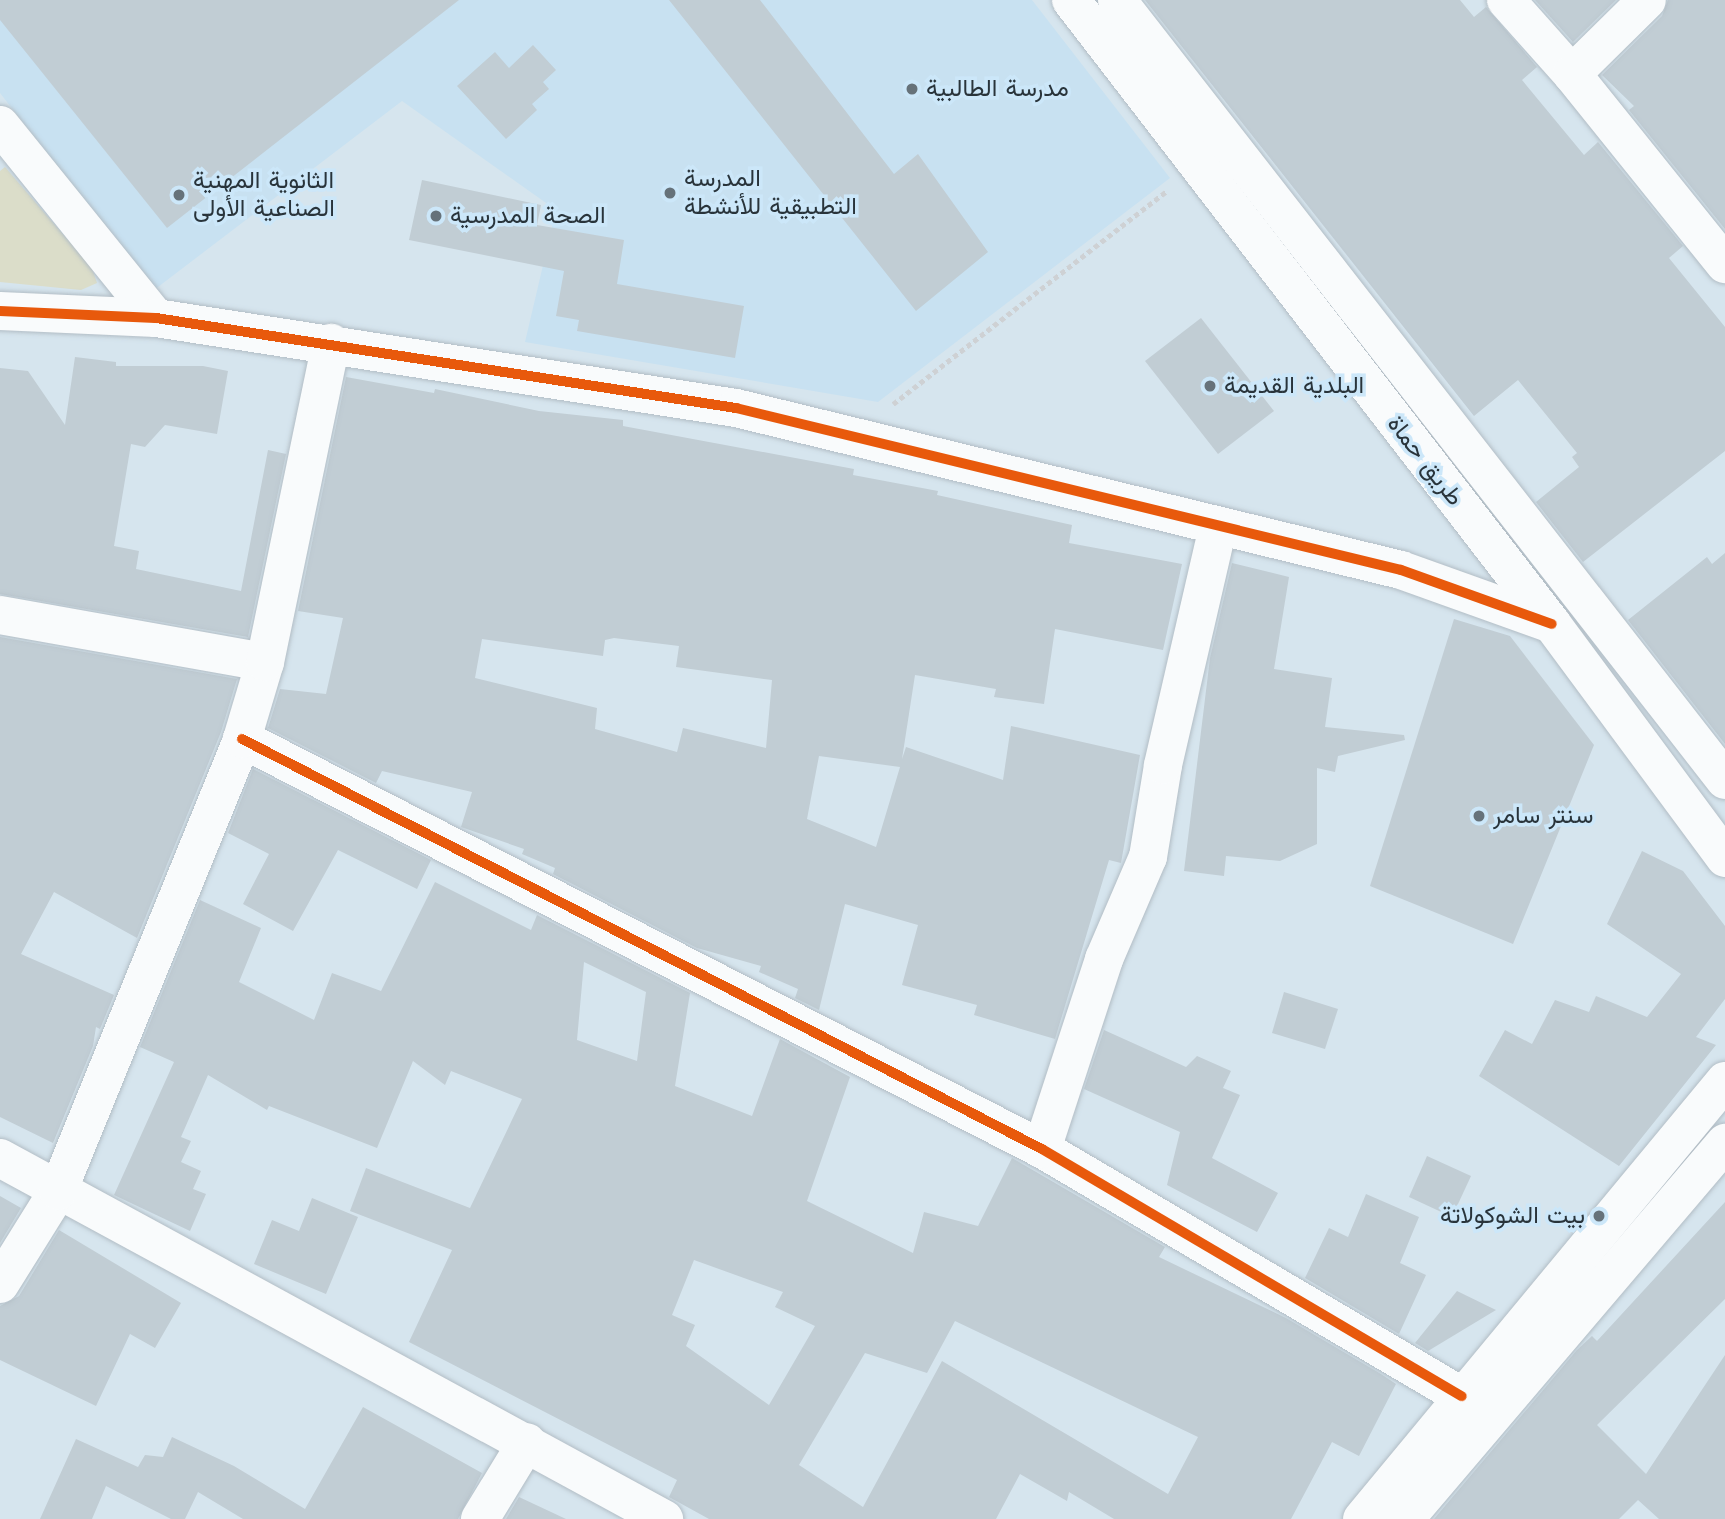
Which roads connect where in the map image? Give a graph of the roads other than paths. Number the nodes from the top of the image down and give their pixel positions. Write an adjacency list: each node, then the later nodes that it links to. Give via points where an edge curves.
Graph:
1 (1071, 0): 13 (street, طريق حماة)
2 (1117, 0): 16 (street, طريق حماة)
3 (1506, 0): 5 (street)
4 (1647, 0): 5 (street)
5 (1572, 74): 7 (street)
6 (0, 125): 9 (street)
7 (1725, 264)
8 (0, 310): 9 (street)
9 (156, 318): 10 (street)
10 (331, 344): 11 (street, via 736,408); 14 (street)
11 (1217, 527): 13 (street, via 1401,570); 20 (street, via 1163,765 1148,857 1104,958)
12 (0, 615): 14 (street)
13 (1552, 624): 17 (street, طريق حماة)
14 (265, 662): 15 (street)
15 (242, 739): 20 (street); 22 (street)
16 (1725, 780)
17 (1725, 858)
18 (1725, 1081): 24 (street)
19 (1725, 1143): 29 (street)
20 (1042, 1149): 24 (street)
21 (0, 1158): 22 (street)
22 (58, 1191): 23 (street); 25 (street)
23 (0, 1284)
24 (1462, 1396): 28 (street)
25 (527, 1442): 26 (street); 27 (street)
26 (480, 1519)
27 (664, 1519)
28 (1362, 1519)
29 (1405, 1519)

